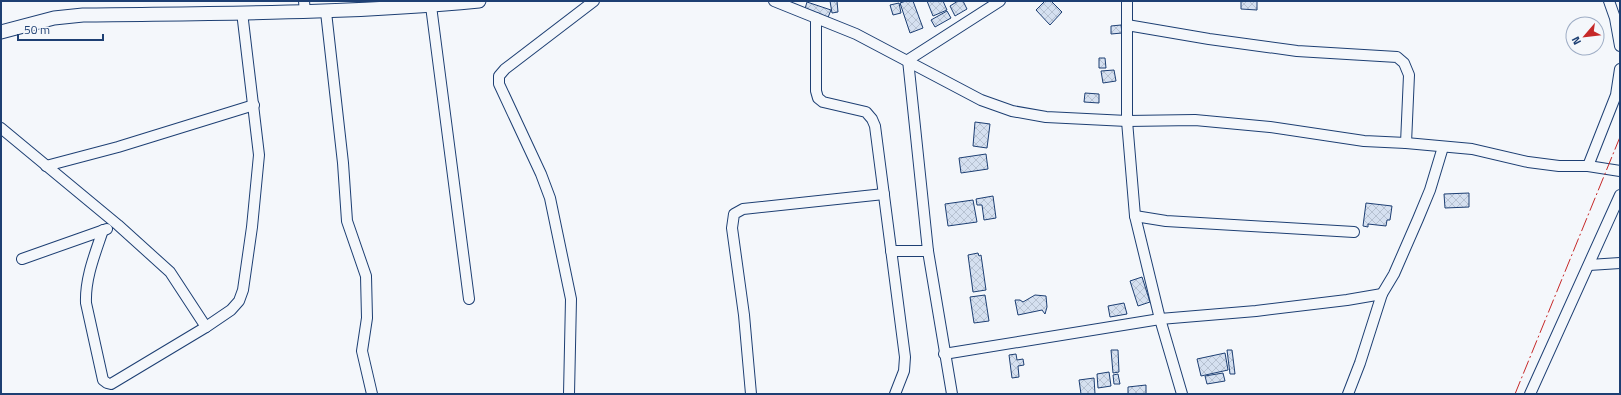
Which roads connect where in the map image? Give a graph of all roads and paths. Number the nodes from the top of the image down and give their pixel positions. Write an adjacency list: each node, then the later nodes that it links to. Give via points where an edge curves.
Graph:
1 (479, 1): 8 (street)
2 (594, 1): 43 (street, via 499,76 499,84 550,198 571,299)
3 (774, 1): 12 (street)
4 (1000, 1): 16 (street)
5 (1127, 1): 13 (street)
6 (1609, 1): 15 (street)
7 (405, 4): 8 (street); 11 (street)
8 (431, 6): 38 (street)
9 (305, 7): 10 (street); 11 (street)
10 (242, 12): 14 (street, via 83,15 54,18); 18 (street)
11 (326, 12): 42 (street, via 347,221 366,276 367,318 362,350)
12 (816, 18): 16 (street, via 856,34); 26 (street, via 818,98 823,102 866,112 872,118)
13 (1127, 26): 19 (street); 21 (street, via 1296,51 1397,57 1404,63 1409,75)
14 (1, 32)
15 (1620, 46)
16 (908, 60): 19 (street, via 981,100 1012,111 1046,118); 33 (street)
17 (1620, 69): 24 (street, via 1616,94)
18 (254, 105): 23 (street, via 118,147); 40 (street, via 259,155 243,290 239,301 231,310)
19 (1127, 121): 21 (street, via 1195,120 1270,126 1364,141); 28 (street)
20 (1, 128): 23 (street)
21 (1406, 142): 22 (street)
22 (1443, 147): 24 (street, via 1472,149 1528,162); 37 (street, via 1418,219 1394,274)
23 (46, 166): 29 (street)
24 (1588, 166): 25 (street)
25 (1620, 171)
26 (884, 194): 32 (street); 44 (street, via 743,209 734,214 732,228 744,315)
27 (1620, 195): 36 (street)
28 (1135, 216): 31 (street, via 1166,221); 39 (street)
29 (118, 225): 30 (street); 40 (street, via 170,272)
30 (103, 230): 34 (street); 40 (street, via 86,282 86,303 103,380 112,384)
31 (1354, 232)
32 (891, 251): 33 (street); 45 (street, via 905,357 904,371)
33 (928, 251): 41 (street)
34 (22, 259)
35 (1620, 263): 36 (street)
36 (1589, 265): 49 (street)
37 (1382, 294): 39 (street, via 1256,311); 48 (street)
38 (469, 298)
39 (1160, 319): 41 (street); 47 (street)
40 (206, 327)
41 (944, 354): 46 (street)
42 (372, 394)
43 (569, 394)
44 (751, 394)
45 (895, 394)
46 (952, 394)
47 (1182, 394)
48 (1348, 394)
49 (1530, 394)

